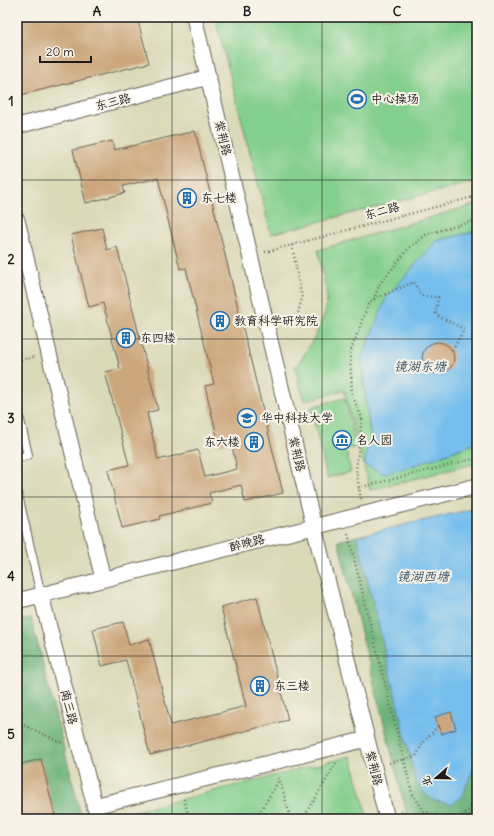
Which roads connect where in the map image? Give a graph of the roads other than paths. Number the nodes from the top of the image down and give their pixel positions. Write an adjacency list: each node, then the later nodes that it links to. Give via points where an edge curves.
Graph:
1 (194, 17): 2 (street, 紫荆路)
2 (209, 77): 3 (street, 东三路); 9 (street, 紫荆路)
3 (17, 126)
4 (17, 220): 10 (street)
5 (17, 408): 6 (lane, via 28,455)
6 (17, 458)
7 (477, 486): 9 (street, 醉晚路)
8 (17, 491): 11 (lane)
9 (314, 527): 10 (street, 醉晚路); 13 (street, 紫荆路)
10 (103, 579): 11 (street, 醉晚路)
11 (41, 594): 12 (street, 醉晚路); 14 (street, 南三路)
12 (17, 601)
13 (367, 740): 14 (street, via 275,762); 15 (street, 紫荆路)
14 (96, 812)
15 (386, 814)

